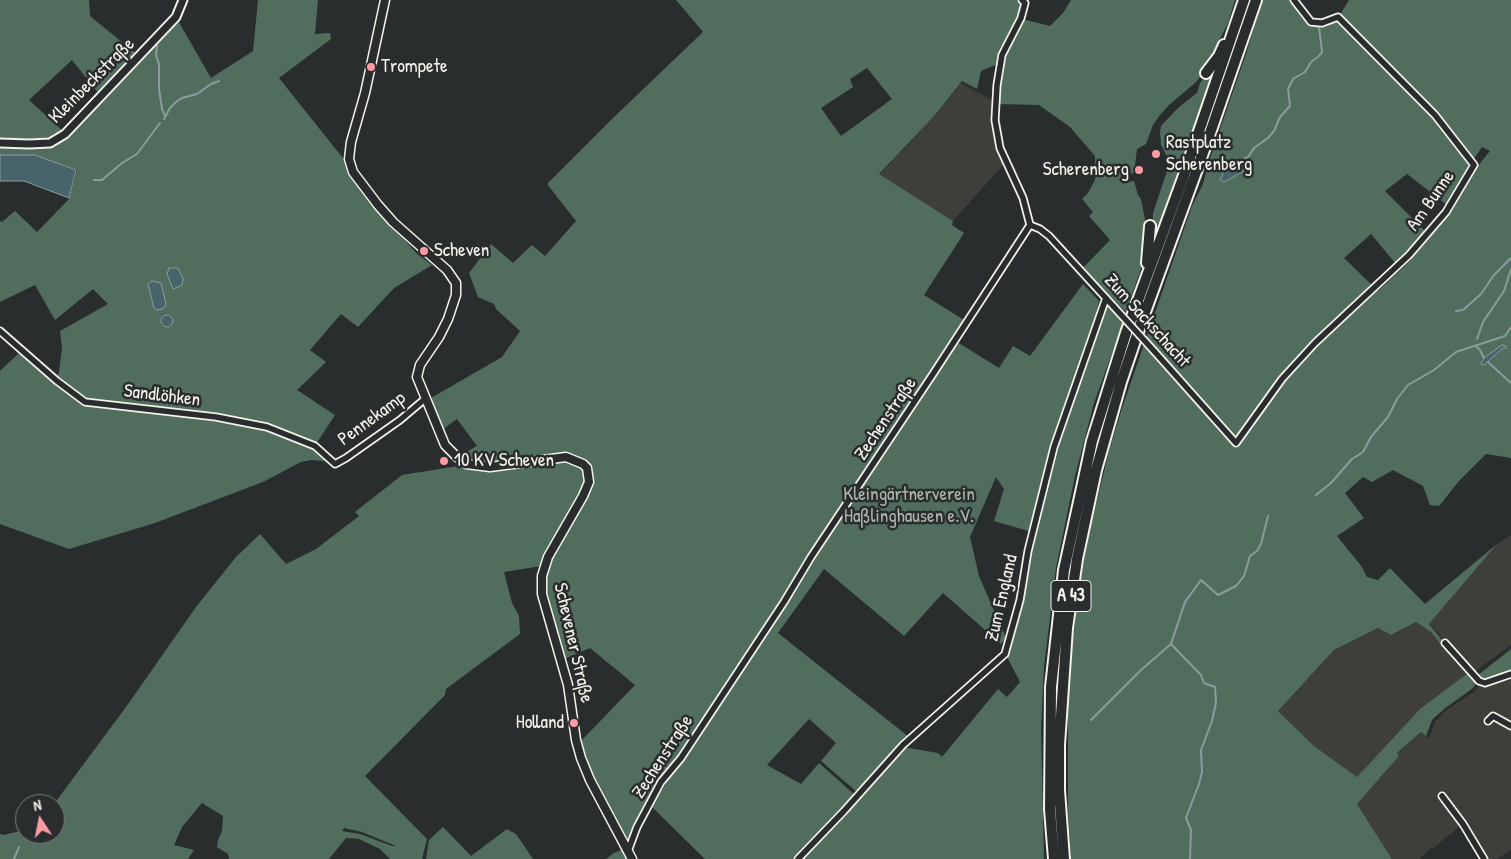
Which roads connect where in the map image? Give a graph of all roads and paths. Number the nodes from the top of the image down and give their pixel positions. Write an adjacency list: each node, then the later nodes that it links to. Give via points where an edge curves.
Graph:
1 (183, 0): 8 (street, Kleinbeckstraße, via 176,17 65,134 50,143)
2 (385, 0): 14 (main road, Schevener Straße, via 349,159 353,172 383,211 454,279 457,291 452,309 418,370 418,382)
3 (1256, 0): 26 (highway, A 43, via 1138,332 1096,470 1077,559 1066,636 1059,745)
4 (1294, 0): 15 (street, Am Bunne, via 1310,22 1322,23 1338,17 1435,115 1474,165 1446,212 1409,256 1315,343 1282,379)
5 (1023, 2): 9 (street, via 1021,18 1002,55 995,120 1000,148 1023,198)
6 (1243, 4): 7 (highway, via 1219,56); 11 (highway, A 43)
7 (1206, 73)
8 (0, 143)
9 (1030, 225): 12 (street, Zum Sackschacht, via 1049,236); 22 (street, Zechenstraße, via 811,556 784,602 661,782)
10 (1150, 226): 11 (highway)
11 (1143, 286): 25 (highway, A 43, via 1092,440 1064,570 1051,687 1049,791)
12 (1106, 298): 15 (street, Zum Sackschacht, bridge); 24 (street, Zum England, via 1054,447 1005,654 902,745)
13 (0, 331): 16 (street, Sandlöhken, via 85,402 216,417 267,427 315,446)
14 (426, 398): 16 (street, Pennekamp, via 400,420); 22 (main road, Schevener Straße, via 445,445 466,464 490,467 566,457 587,468 589,482 586,489 548,557 542,576 542,594 568,685 581,758)
15 (1236, 443)
16 (335, 464)
17 (1445, 643): 18 (street, via 1479,681 1485,683)
18 (1511, 674)
19 (1488, 721): 20 (street, via 1493,716)
20 (1511, 726)
21 (1442, 796): 27 (street)
22 (628, 851): 23 (main road, Schevener Straße)
23 (632, 859)
24 (798, 859)
25 (1054, 859)
26 (1064, 859)
27 (1484, 859)

